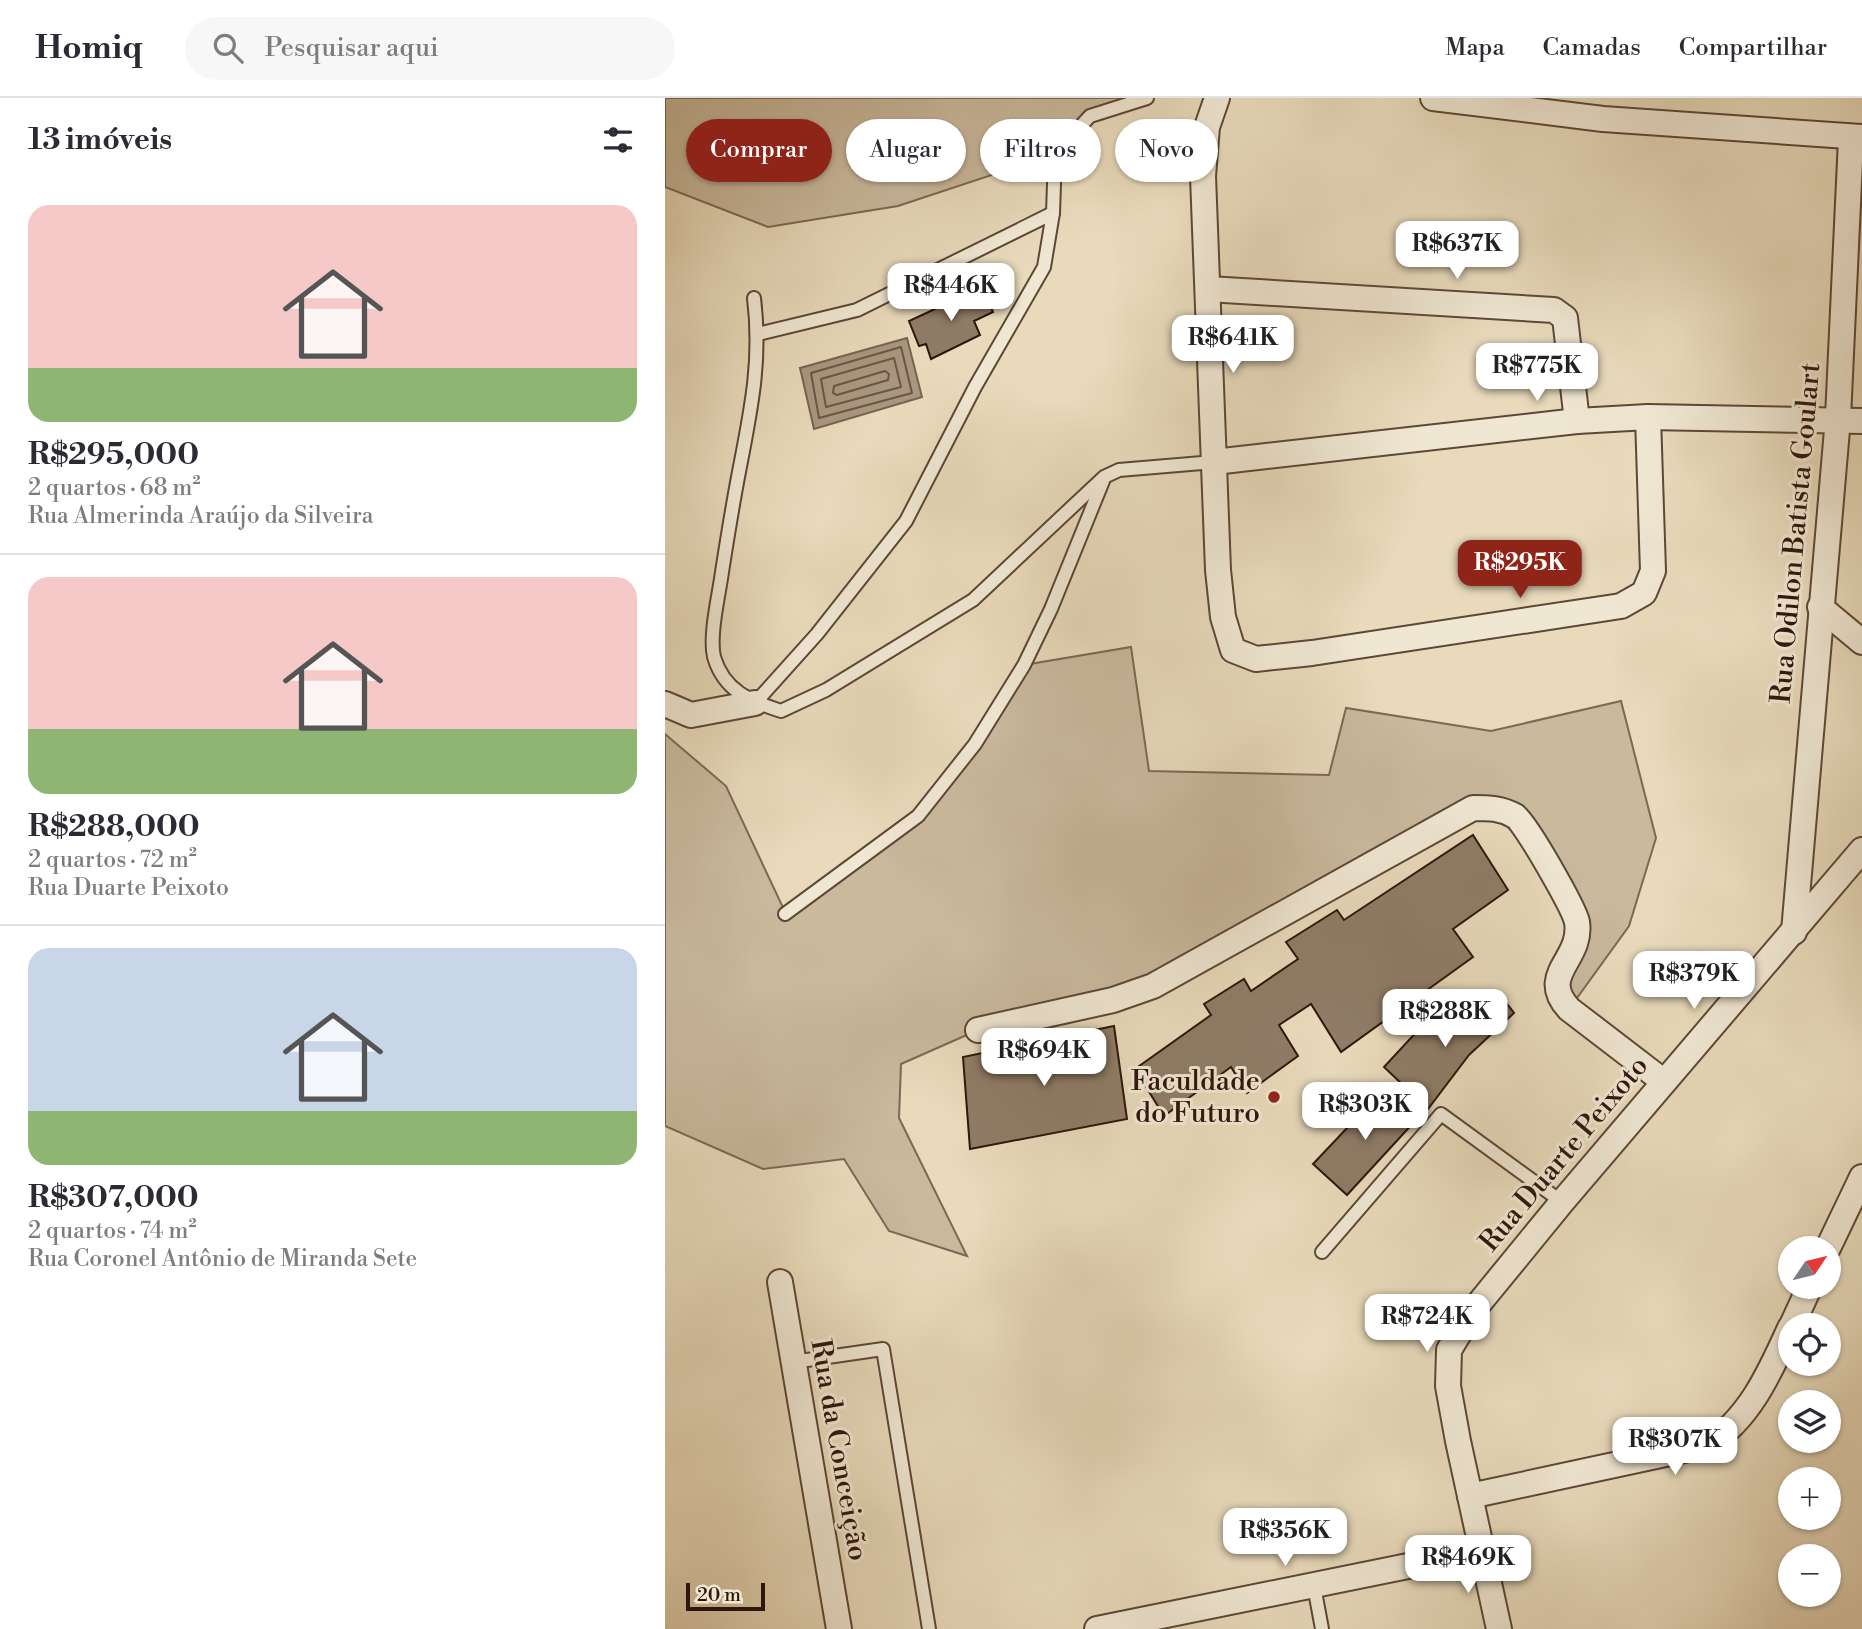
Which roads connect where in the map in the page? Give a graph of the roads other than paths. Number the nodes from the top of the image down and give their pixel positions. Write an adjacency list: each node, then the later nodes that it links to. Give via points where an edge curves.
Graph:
1 (1147, 98): 5 (lane, via 1090,116 1055,154)
2 (1216, 98): 6 (street, via 1207,127 1203,176)
3 (1433, 98): 4 (street, via 1603,119)
4 (1857, 138): 10 (street, Rua Odilon Batista Goulart)
5 (1052, 213): 8 (lane, via 857,310); 16 (lane, via 1044,267 975,387 906,522)
6 (1208, 289): 11 (street, via 1554,310 1565,318); 12 (street)
7 (754, 298): 8 (lane)
8 (758, 334): 16 (lane, via 756,386 715,617 714,657 732,691)
9 (1649, 417): 10 (street); 11 (street); 12 (street, via 1653,571 1644,593 1621,606 1591,613 1256,659 1233,650 1223,617)
10 (1850, 420): 14 (street, Rua Odilon Batista Goulart)
11 (1577, 421): 12 (street)
12 (1214, 462): 13 (lane, via 1119,470)
13 (1104, 477): 16 (lane, via 973,600 826,690 781,711); 19 (lane, via 1024,666 975,744 918,816)
14 (1820, 607): 15 (street); 20 (street, Rua Odilon Batista Goulart)
15 (1862, 642)
16 (755, 703): 17 (street, via 691,715)
17 (665, 704)
18 (1862, 850): 20 (street, Rua Duarte Peixoto)
19 (785, 914)
20 (1794, 932): 22 (street, Rua Duarte Peixoto)
21 (978, 1030): 22 (street, via 1142,991 1473,808 1494,807 1518,817 1571,905 1577,924 1575,944 1556,983 1557,996)
22 (1663, 1081): 24 (street, Rua Duarte Peixoto)
23 (1862, 1177): 25 (street)
24 (1562, 1202): 26 (lane, via 1441,1114); 30 (street, Rua Duarte Peixoto, via 1472,1312 1450,1350 1448,1386)
25 (1834, 1236)
26 (1322, 1252)
27 (780, 1282): 29 (street, Rua da Conceição)
28 (1778, 1351): 30 (street, via 1748,1408 1729,1432 1707,1445)
29 (793, 1362): 33 (street, Rua da Conceição); 34 (lane, via 883,1349)
30 (1470, 1496): 31 (street, Rua Duarte Peixoto)
31 (1482, 1551): 32 (street); 37 (street, Rua Duarte Peixoto)
32 (1314, 1586): 35 (street); 36 (lane)
33 (839, 1629)
34 (929, 1629)
35 (1097, 1629)
36 (1322, 1629)
37 (1499, 1629)

